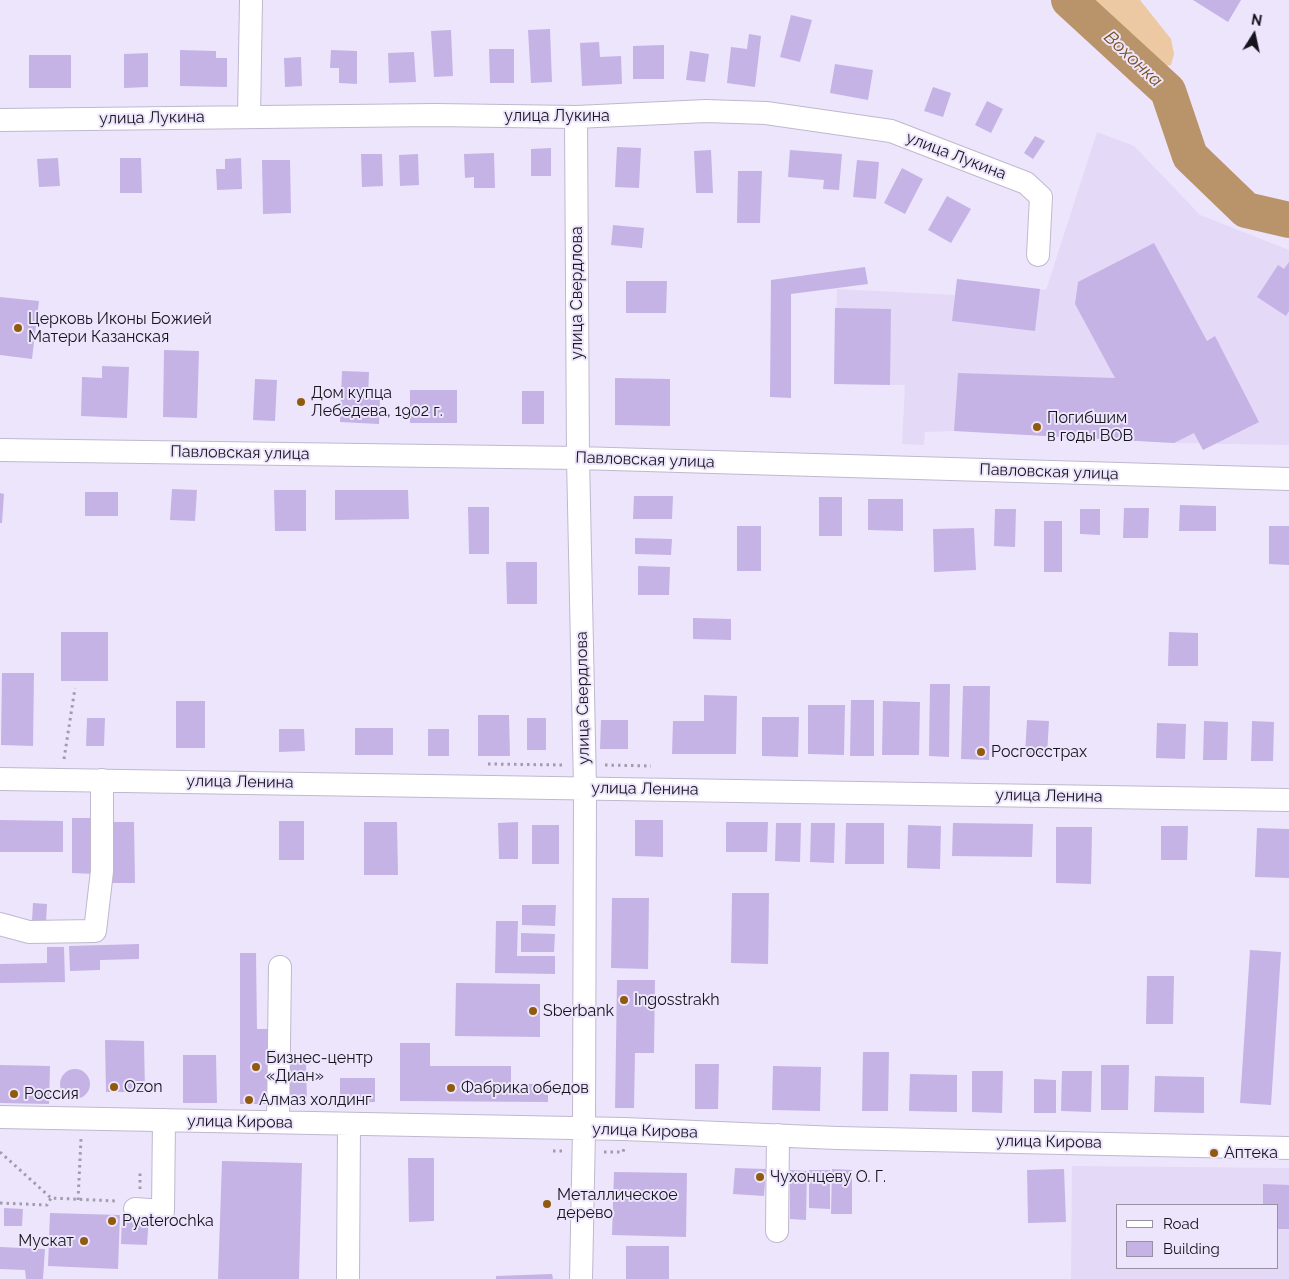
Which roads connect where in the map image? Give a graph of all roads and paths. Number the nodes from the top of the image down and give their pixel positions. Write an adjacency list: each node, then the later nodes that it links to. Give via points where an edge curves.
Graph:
1 (251, 0): 3 (street)
2 (576, 117): 3 (street, улица Лукина); 5 (street, улица Лукина, via 706,111 766,113 891,131 1026,183 1041,197); 7 (street, улица Свердлова)
3 (249, 118): 4 (street, улица Лукина)
4 (0, 120)
5 (1038, 254)
6 (0, 450): 7 (street, Павловская улица)
7 (578, 458): 8 (street, Павловская улица); 13 (street, улица Свердлова)
8 (1289, 479)
9 (75, 688): 10 (path)
10 (64, 760)
11 (0, 779): 12 (street, улица Ленина)
12 (102, 780): 13 (street, улица Ленина); 15 (street, via 102,871 95,931 29,932)
13 (585, 788): 14 (street, улица Ленина); 21 (street, улица Свердлова)
14 (1289, 800)
15 (0, 924)
16 (280, 967): 19 (street)
17 (0, 1117): 18 (street, улица Кирова)
18 (164, 1120): 19 (street, улица Кирова); 29 (street, via 163,1211)
19 (278, 1122): 20 (street, улица Кирова)
20 (349, 1125): 21 (street, улица Кирова); 32 (street)
21 (584, 1129): 22 (street, улица Кирова); 33 (street, улица Свердлова)
22 (778, 1136): 24 (street, улица Кирова); 31 (street)
23 (80, 1140): 28 (path)
24 (1289, 1148)
25 (0, 1152): 27 (path)
26 (140, 1168): 29 (path)
27 (51, 1198): 28 (path); 30 (path, via 47,1205)
28 (78, 1200): 29 (path)
29 (131, 1201)
30 (0, 1203)
31 (777, 1231)
32 (348, 1279)
33 (581, 1279)

